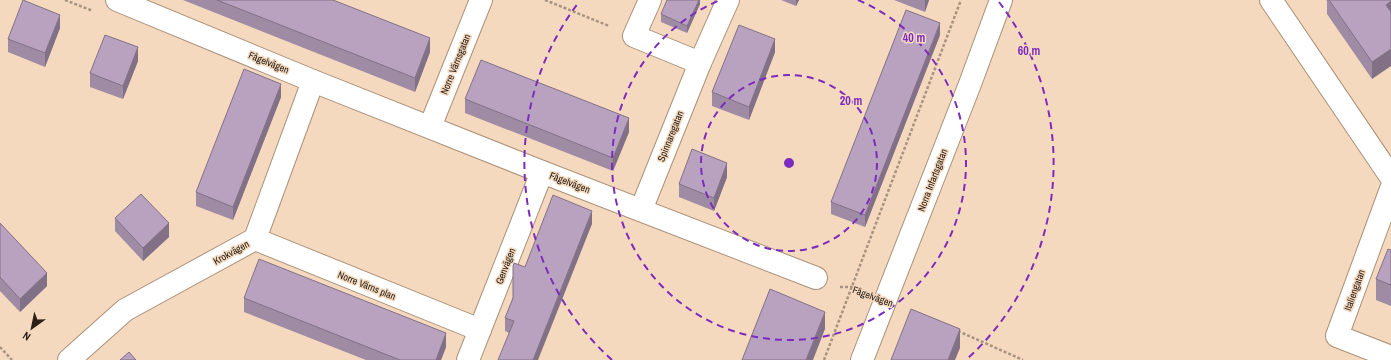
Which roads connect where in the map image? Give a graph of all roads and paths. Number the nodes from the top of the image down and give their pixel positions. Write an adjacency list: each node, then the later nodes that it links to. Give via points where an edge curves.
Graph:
1 (117, 0): 11 (street, Fågelvägen)
2 (481, 0): 12 (street, Norre Värnsgatan)
3 (545, 0): 9 (path)
4 (650, 0): 9 (street)
5 (728, 0): 10 (street, Spinnaregatan)
6 (961, 0): 19 (path)
7 (1001, 0): 20 (street, Norra Infartsgatan)
8 (1271, 0): 14 (street)
9 (634, 36): 10 (street)
10 (700, 63): 16 (street, Spinnaregatan)
11 (313, 81): 12 (street, Fågelvägen); 17 (street, Krokvägen)
12 (430, 127): 13 (street, Fågelvägen)
13 (542, 172): 16 (street, Fågelvägen); 22 (street, Genvägen)
14 (1391, 177)
15 (1391, 189): 24 (street, Italiengatan, via 1337,336)
16 (641, 210): 18 (street, Fågelvägen)
17 (255, 239): 22 (street, Norre Värns plan); 26 (street, Krokvägen, via 125,310)
18 (816, 278): 19 (path, Fågelvägen, via 840,287)
19 (851, 287): 20 (path, Fågelvägen); 28 (path)
20 (886, 300): 29 (street, Norra Infartsgatan)
21 (954, 329): 30 (path)
22 (480, 330): 27 (street, Genvägen)
23 (0, 347): 25 (path)
24 (1391, 357)
25 (12, 360)
26 (69, 360)
27 (468, 360)
28 (824, 360)
29 (862, 360)
30 (1023, 360)

